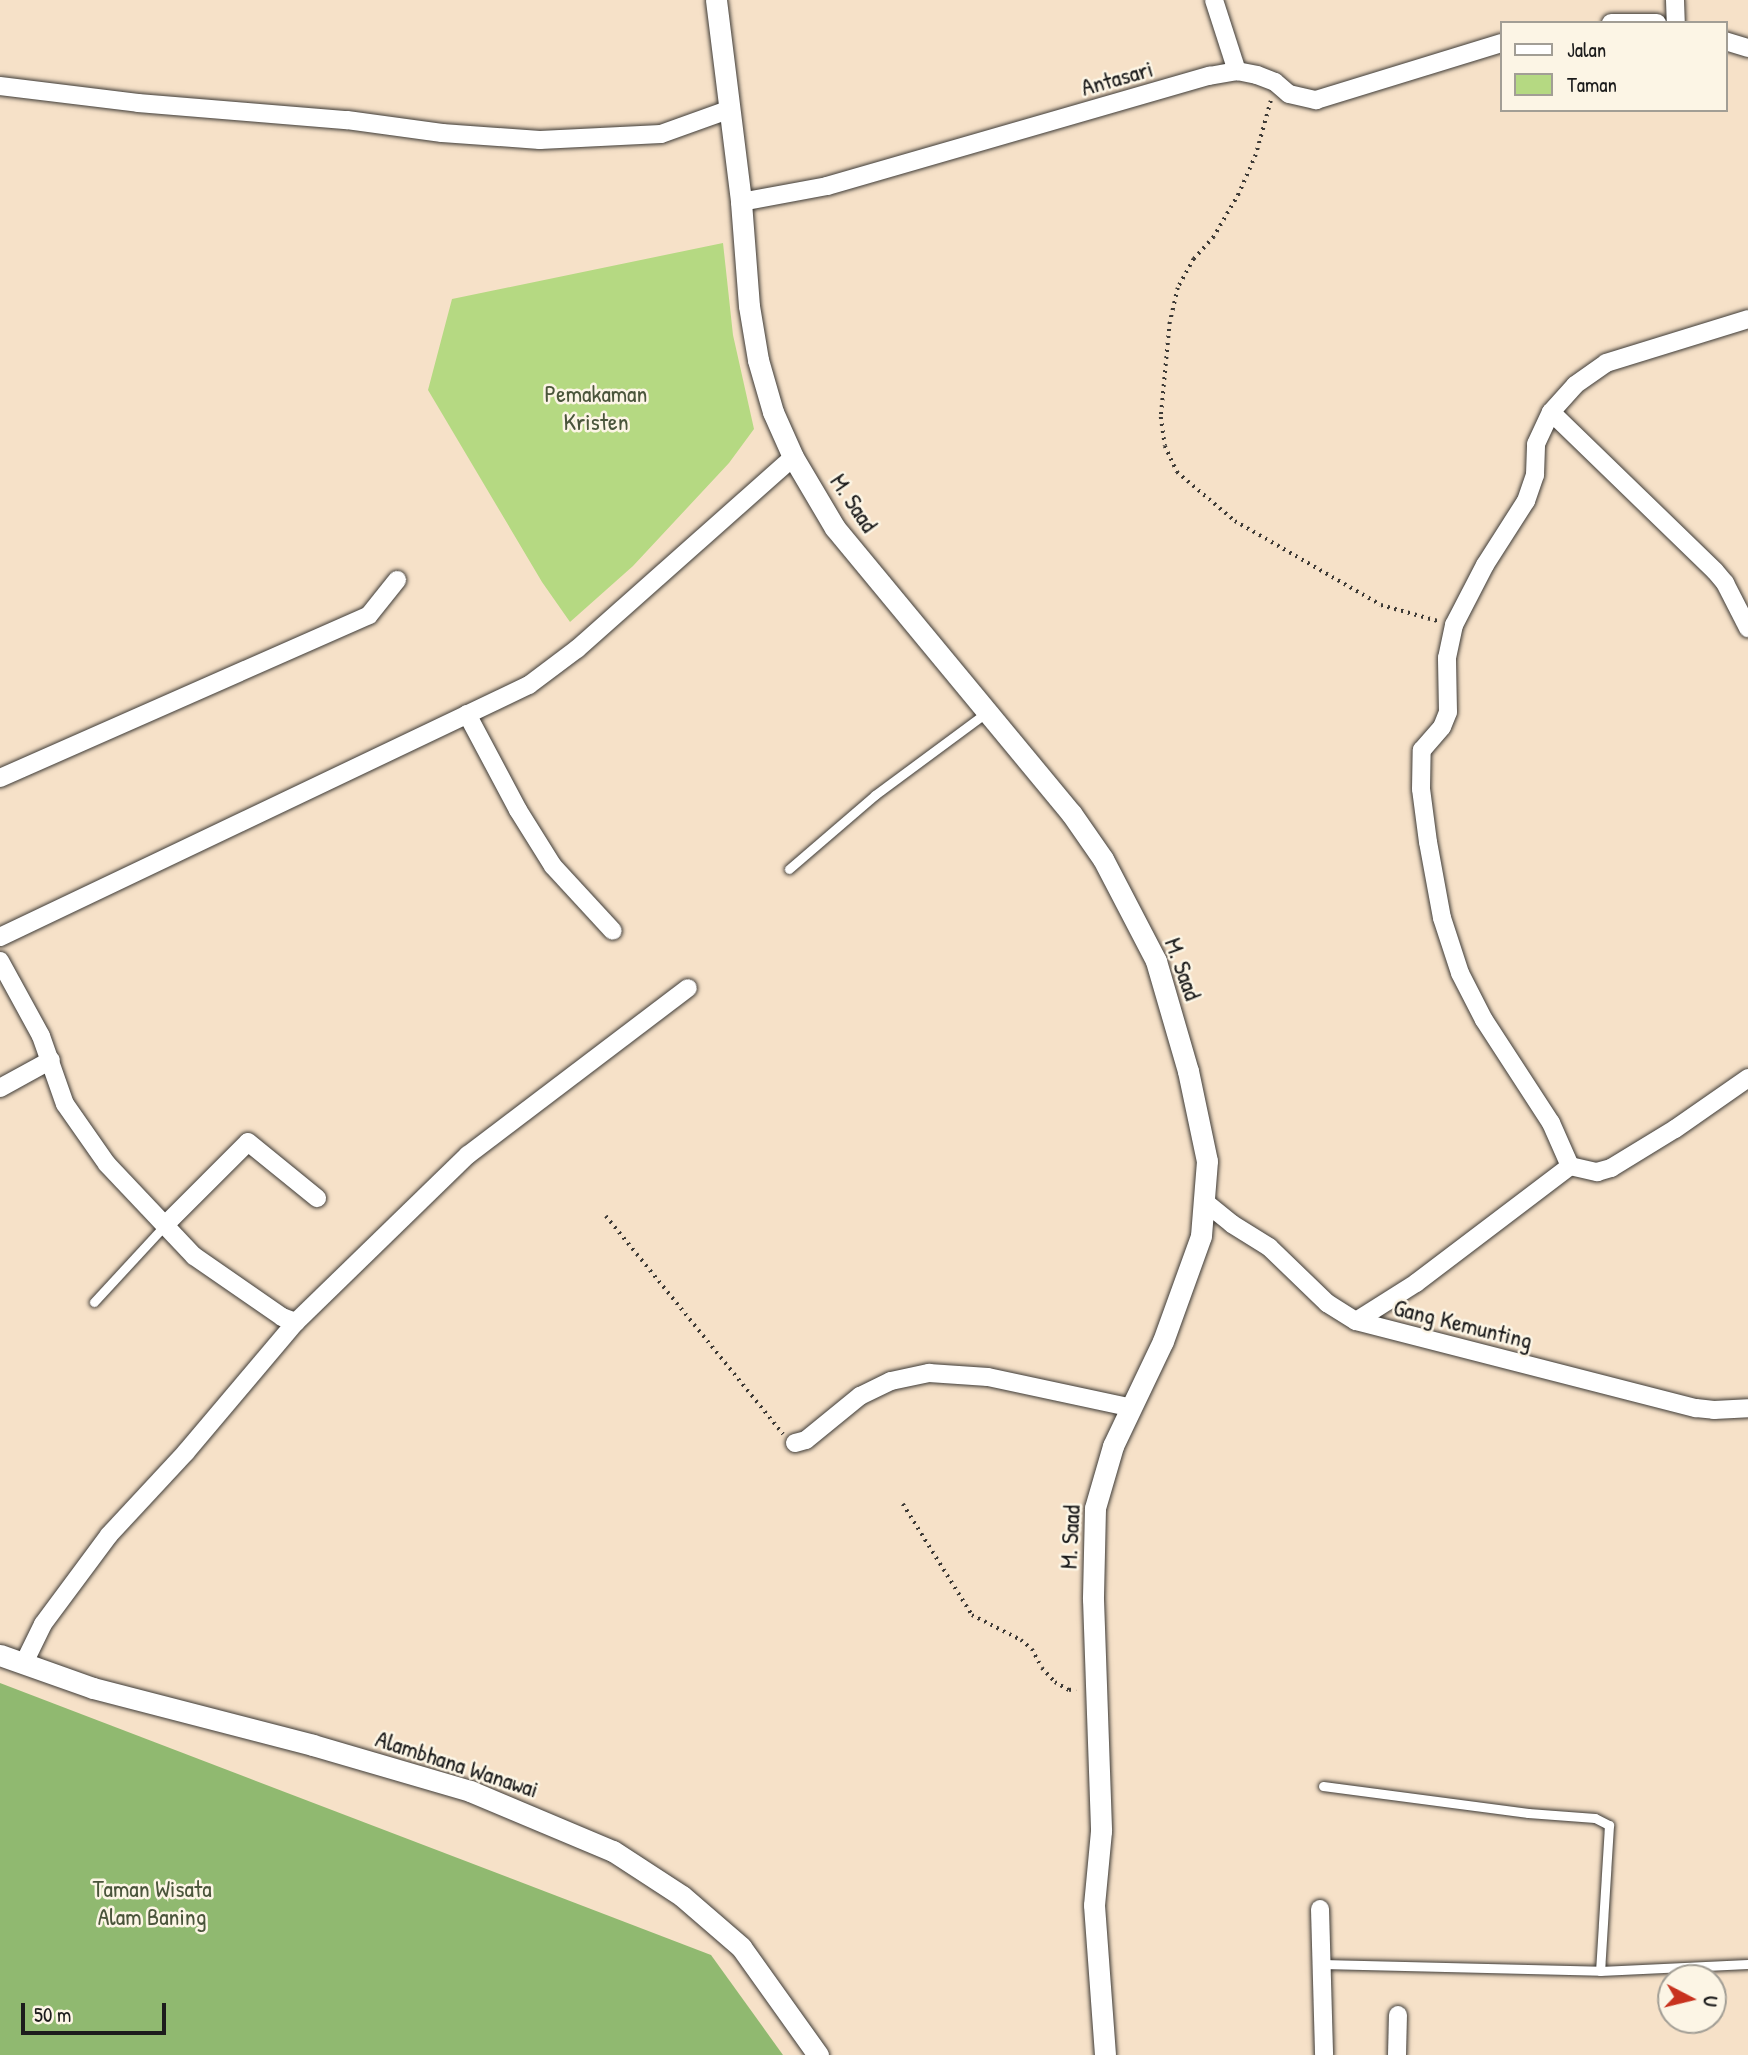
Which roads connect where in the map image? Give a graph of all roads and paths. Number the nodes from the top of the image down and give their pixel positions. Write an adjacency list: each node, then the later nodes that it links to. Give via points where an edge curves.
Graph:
1 (716, 0): 11 (street, M. Saad)
2 (1214, 0): 8 (street)
3 (1675, 0): 4 (street)
4 (1676, 21)
5 (1727, 42): 7 (street)
6 (1500, 43): 9 (street, Antasari, via 1315,100 1289,94)
7 (1748, 48)
8 (1237, 71): 9 (street, Antasari); 12 (street, Antasari, via 827,186)
9 (1275, 82): 17 (path, via 1256,155 1239,194 1178,288 1170,322 1163,404 1165,446 1177,472 1246,528 1381,605)
10 (0, 86): 11 (street, via 540,140 661,134)
11 (728, 110): 12 (street, M. Saad)
12 (741, 202): 15 (street, M. Saad, via 758,360 773,412)
13 (1748, 319): 14 (street, via 1606,363 1575,385)
14 (1551, 412): 17 (street, via 1536,444 1535,475 1526,501); 18 (street, via 1725,583)
15 (793, 457): 19 (street, M. Saad, via 835,528); 20 (street, via 561,662 529,685)
16 (397, 580): 21 (street, via 369,615)
17 (1454, 625): 30 (street, via 1447,658 1448,712 1442,727 1422,750 1419,766 1439,905 1460,973 1551,1123)
18 (1748, 628)
19 (989, 711): 22 (lane, via 875,795); 32 (street, M. Saad, via 1089,837 1156,961 1208,1161)
20 (467, 714): 23 (street, via 553,866); 24 (street)
21 (0, 778)
22 (789, 869)
23 (613, 931)
24 (0, 937)
25 (0, 961): 27 (street)
26 (688, 988): 37 (street, via 468,1155)
27 (51, 1060): 29 (street); 34 (street, via 65,1104 84,1134)
28 (1748, 1078): 30 (street, via 1611,1168 1597,1172)
29 (0, 1088)
30 (1570, 1166): 36 (street, via 1416,1283)
31 (317, 1198): 34 (street, via 248,1142)
32 (1205, 1202): 36 (street, Gang Kemunting, via 1269,1247 1327,1303); 38 (street, M. Saad, via 1201,1236 1185,1282)
33 (606, 1216): 40 (path)
34 (165, 1226): 35 (lane); 37 (street, via 205,1264)
35 (94, 1302)
36 (1356, 1321): 39 (street, Gang Kemunting, via 1696,1408)
37 (296, 1322): 43 (street, via 109,1535 43,1624)
38 (1132, 1408): 40 (street, via 988,1377 929,1373 891,1381 860,1396 814,1435); 44 (street, M. Saad, via 1112,1446 1095,1508)
39 (1748, 1408)
40 (795, 1443)
41 (903, 1504): 44 (path, via 972,1615 1032,1648 1055,1682 1069,1690)
42 (0, 1655): 43 (street, Alambhana Wanawai)
43 (24, 1663): 51 (street, Alambhana Wanawai, via 93,1688 470,1791 613,1852 682,1896 741,1947)
44 (1096, 1687): 52 (street, M. Saad, via 1101,1831 1094,1905)
45 (1323, 1786): 49 (lane, via 1595,1818 1609,1825)
46 (1321, 1909): 47 (street)
47 (1322, 1964): 49 (lane); 53 (street)
48 (1748, 1964): 49 (lane)
49 (1600, 1971)
50 (1398, 2015): 54 (street)
51 (818, 2055)
52 (1105, 2055)
53 (1324, 2055)
54 (1397, 2055)

